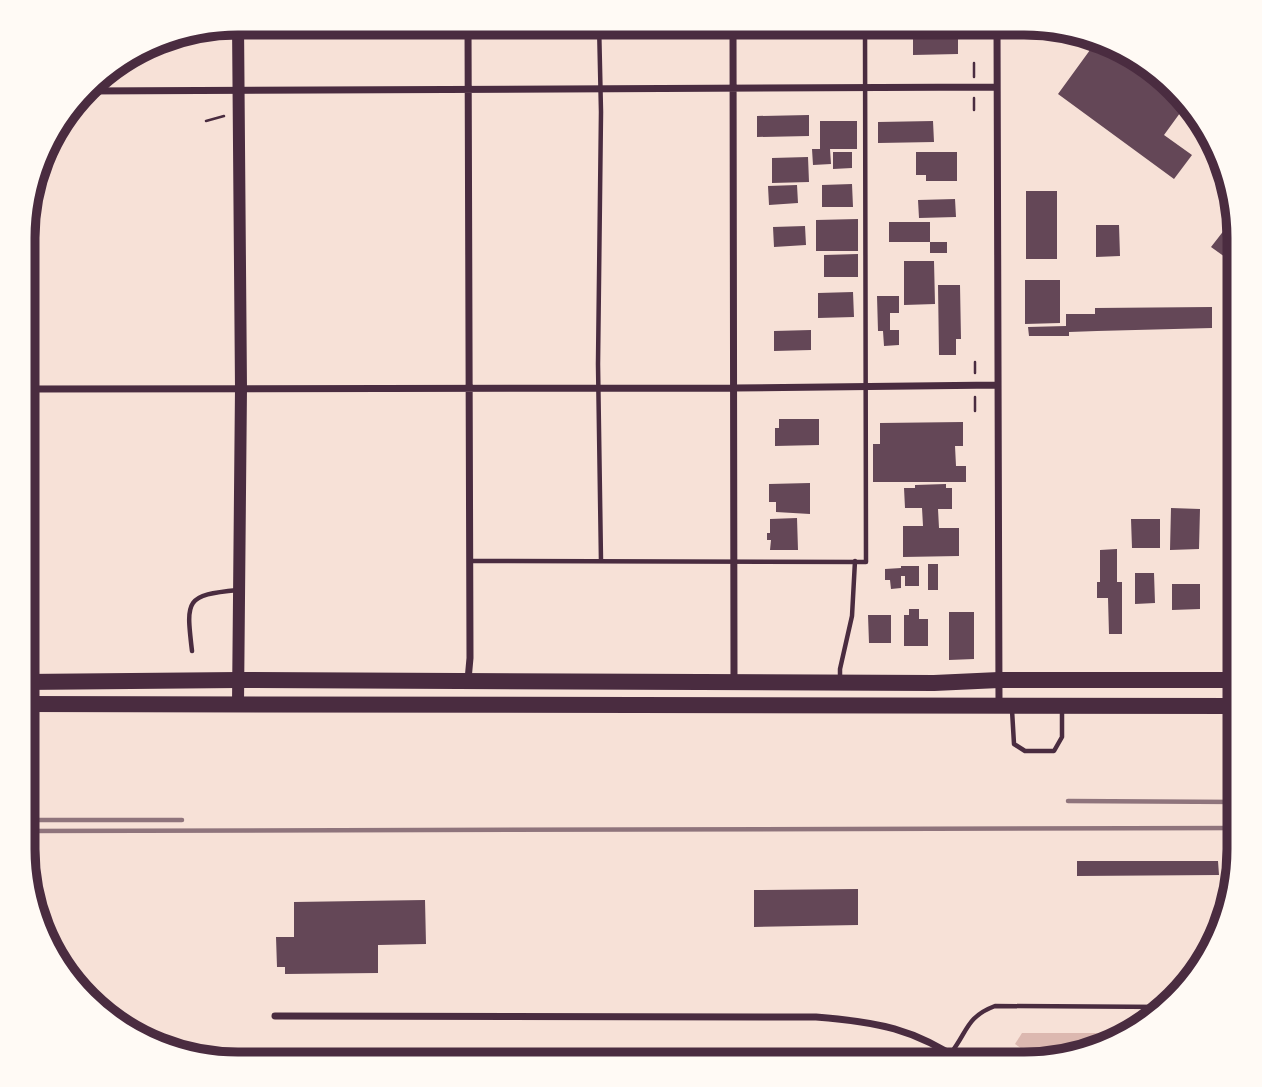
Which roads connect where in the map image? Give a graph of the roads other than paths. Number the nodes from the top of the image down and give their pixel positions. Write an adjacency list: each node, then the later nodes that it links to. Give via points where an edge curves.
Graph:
1 (239, 35): 9 (street)
2 (468, 35): 10 (street)
3 (599, 35): 11 (lane)
4 (733, 35): 12 (street)
5 (865, 35): 8 (lane)
6 (997, 35): 7 (street)
7 (998, 87): 8 (street); 14 (street)
8 (864, 88): 12 (street); 15 (lane)
9 (238, 89): 10 (street); 13 (street); 16 (street)
10 (468, 89): 11 (street); 17 (street)
11 (600, 89): 12 (street); 18 (lane)
12 (733, 89): 19 (street)
13 (98, 91)
14 (998, 385): 15 (street); 28 (street)
15 (865, 387): 19 (street); 24 (lane, via 866,562)
16 (241, 388): 17 (street); 20 (street); 25 (street)
17 (469, 388): 18 (street); 21 (street)
18 (599, 388): 19 (street); 22 (lane)
19 (734, 388): 23 (street)
20 (35, 389)
21 (470, 561): 22 (lane); 33 (street)
22 (601, 561): 23 (lane)
23 (734, 561): 24 (lane); 30 (street)
24 (855, 561): 31 (lane)
25 (239, 590): 26 (lane, via 207,593 196,599 187,614); 27 (street)
26 (192, 651)
27 (238, 680): 32 (main road); 33 (main road); 34 (street)
28 (999, 680): 29 (main road); 31 (main road); 36 (street)
29 (1227, 680)
30 (734, 681): 31 (main road); 33 (main road)
31 (841, 681)
32 (35, 682)
33 (468, 682)
34 (238, 703): 35 (main road); 36 (main road)
35 (35, 704)
36 (1005, 705): 37 (main road); 37 (lane, via 1014,744 1025,751 1054,751 1062,737)
37 (1062, 705): 38 (main road)
38 (1227, 706)
39 (1150, 1007): 42 (lane, via 995,1006 979,1012)
40 (275, 1016): 41 (street, via 816,1017 898,1028)
41 (949, 1052)
42 (952, 1052)

